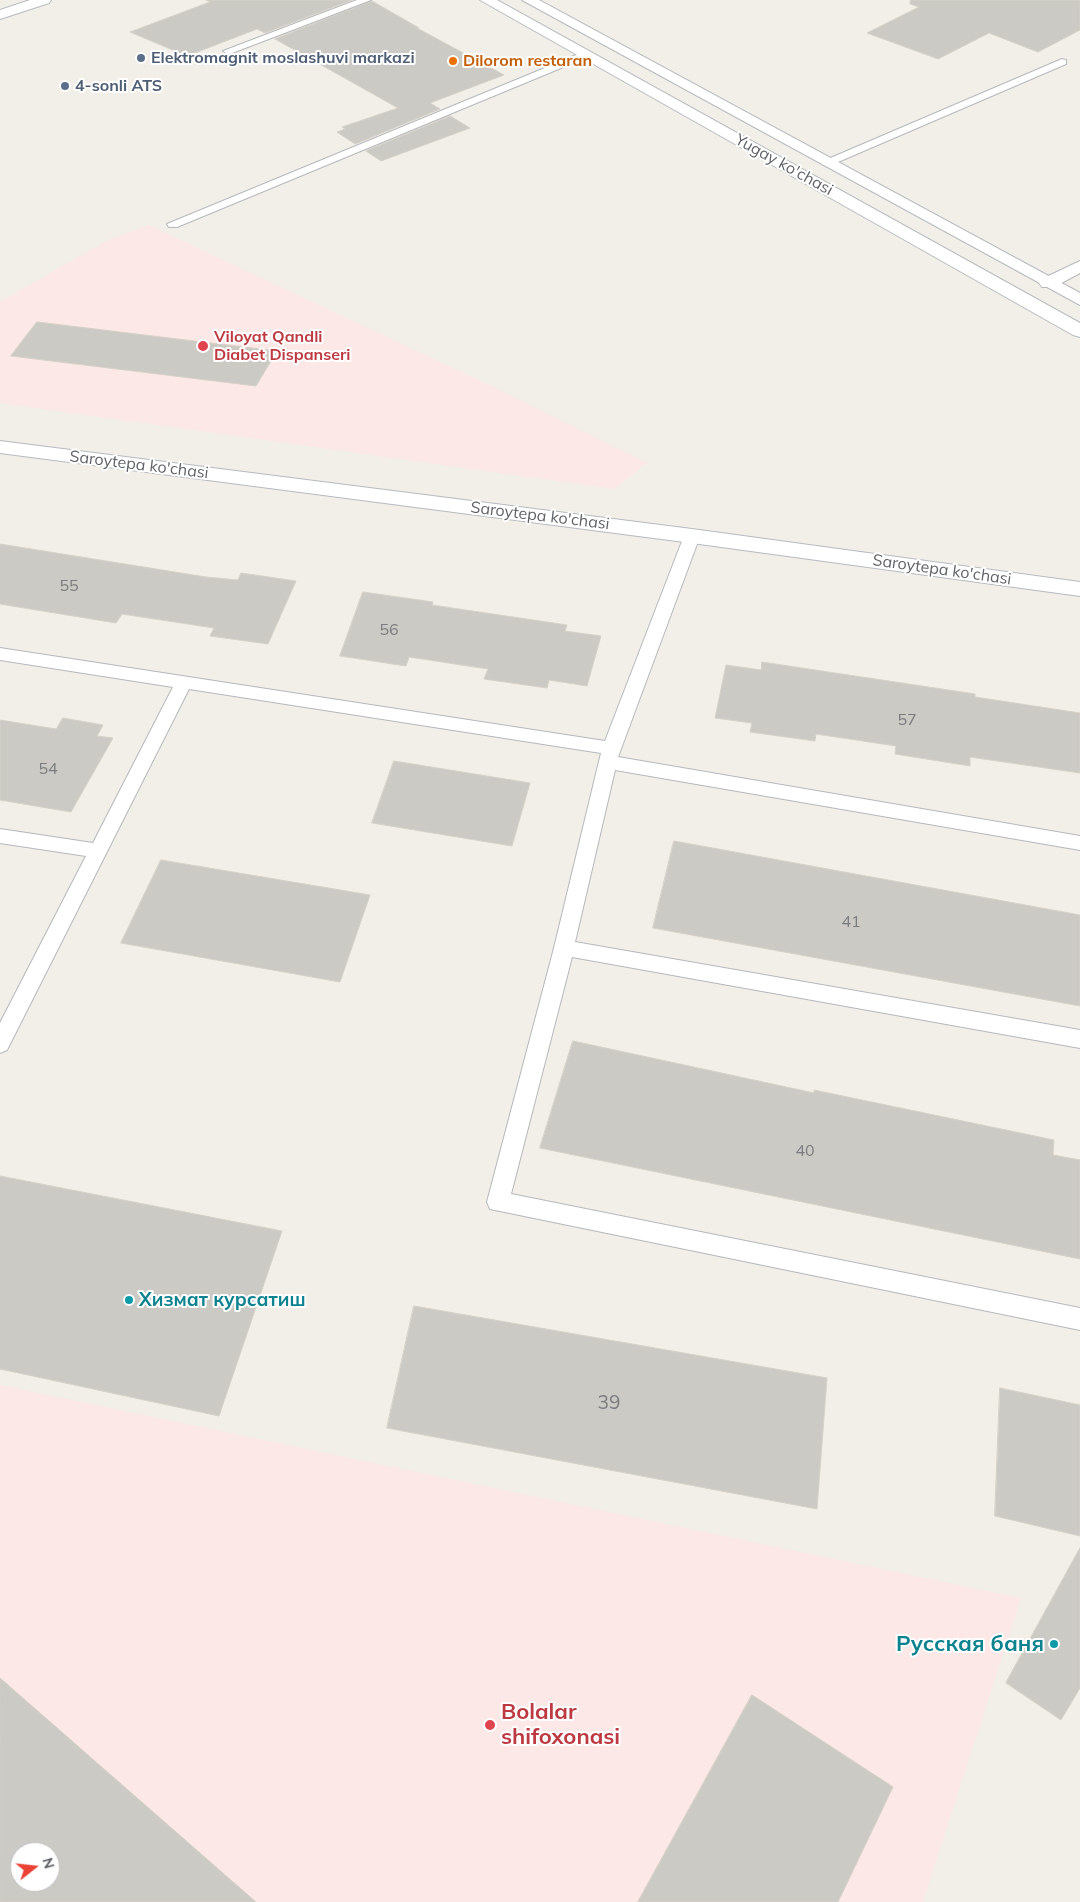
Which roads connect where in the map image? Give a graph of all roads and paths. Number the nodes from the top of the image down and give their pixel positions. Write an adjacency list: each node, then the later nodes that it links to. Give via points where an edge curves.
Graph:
1 (44, 0): 5 (main road)
2 (366, 0): 6 (lane)
3 (487, 0): 7 (main road, Yugay ko'chasi)
4 (529, 0): 9 (main road, Yugay ko'chasi)
5 (0, 15)
6 (228, 50)
7 (586, 54): 10 (lane); 14 (main road, Yugay ko'chasi)
8 (1062, 62): 9 (lane)
9 (827, 162): 12 (main road, Yugay ko'chasi)
10 (173, 224)
11 (1080, 266): 12 (main road)
12 (1048, 283): 13 (main road, Yugay ko'chasi)
13 (1080, 300)
14 (1080, 331)
15 (0, 447): 16 (main road, Saroytepa ko'chasi)
16 (692, 536): 17 (main road, Saroytepa ko'chasi); 20 (lane)
17 (1080, 590)
18 (0, 654): 19 (lane)
19 (183, 684): 20 (lane); 23 (lane)
20 (609, 755): 22 (lane); 24 (lane)
21 (0, 836): 23 (lane)
22 (1080, 843)
23 (98, 851): 26 (lane)
24 (564, 948): 25 (lane); 27 (lane, via 498,1202)
25 (1080, 1039)
26 (0, 1044)
27 (1080, 1319)

